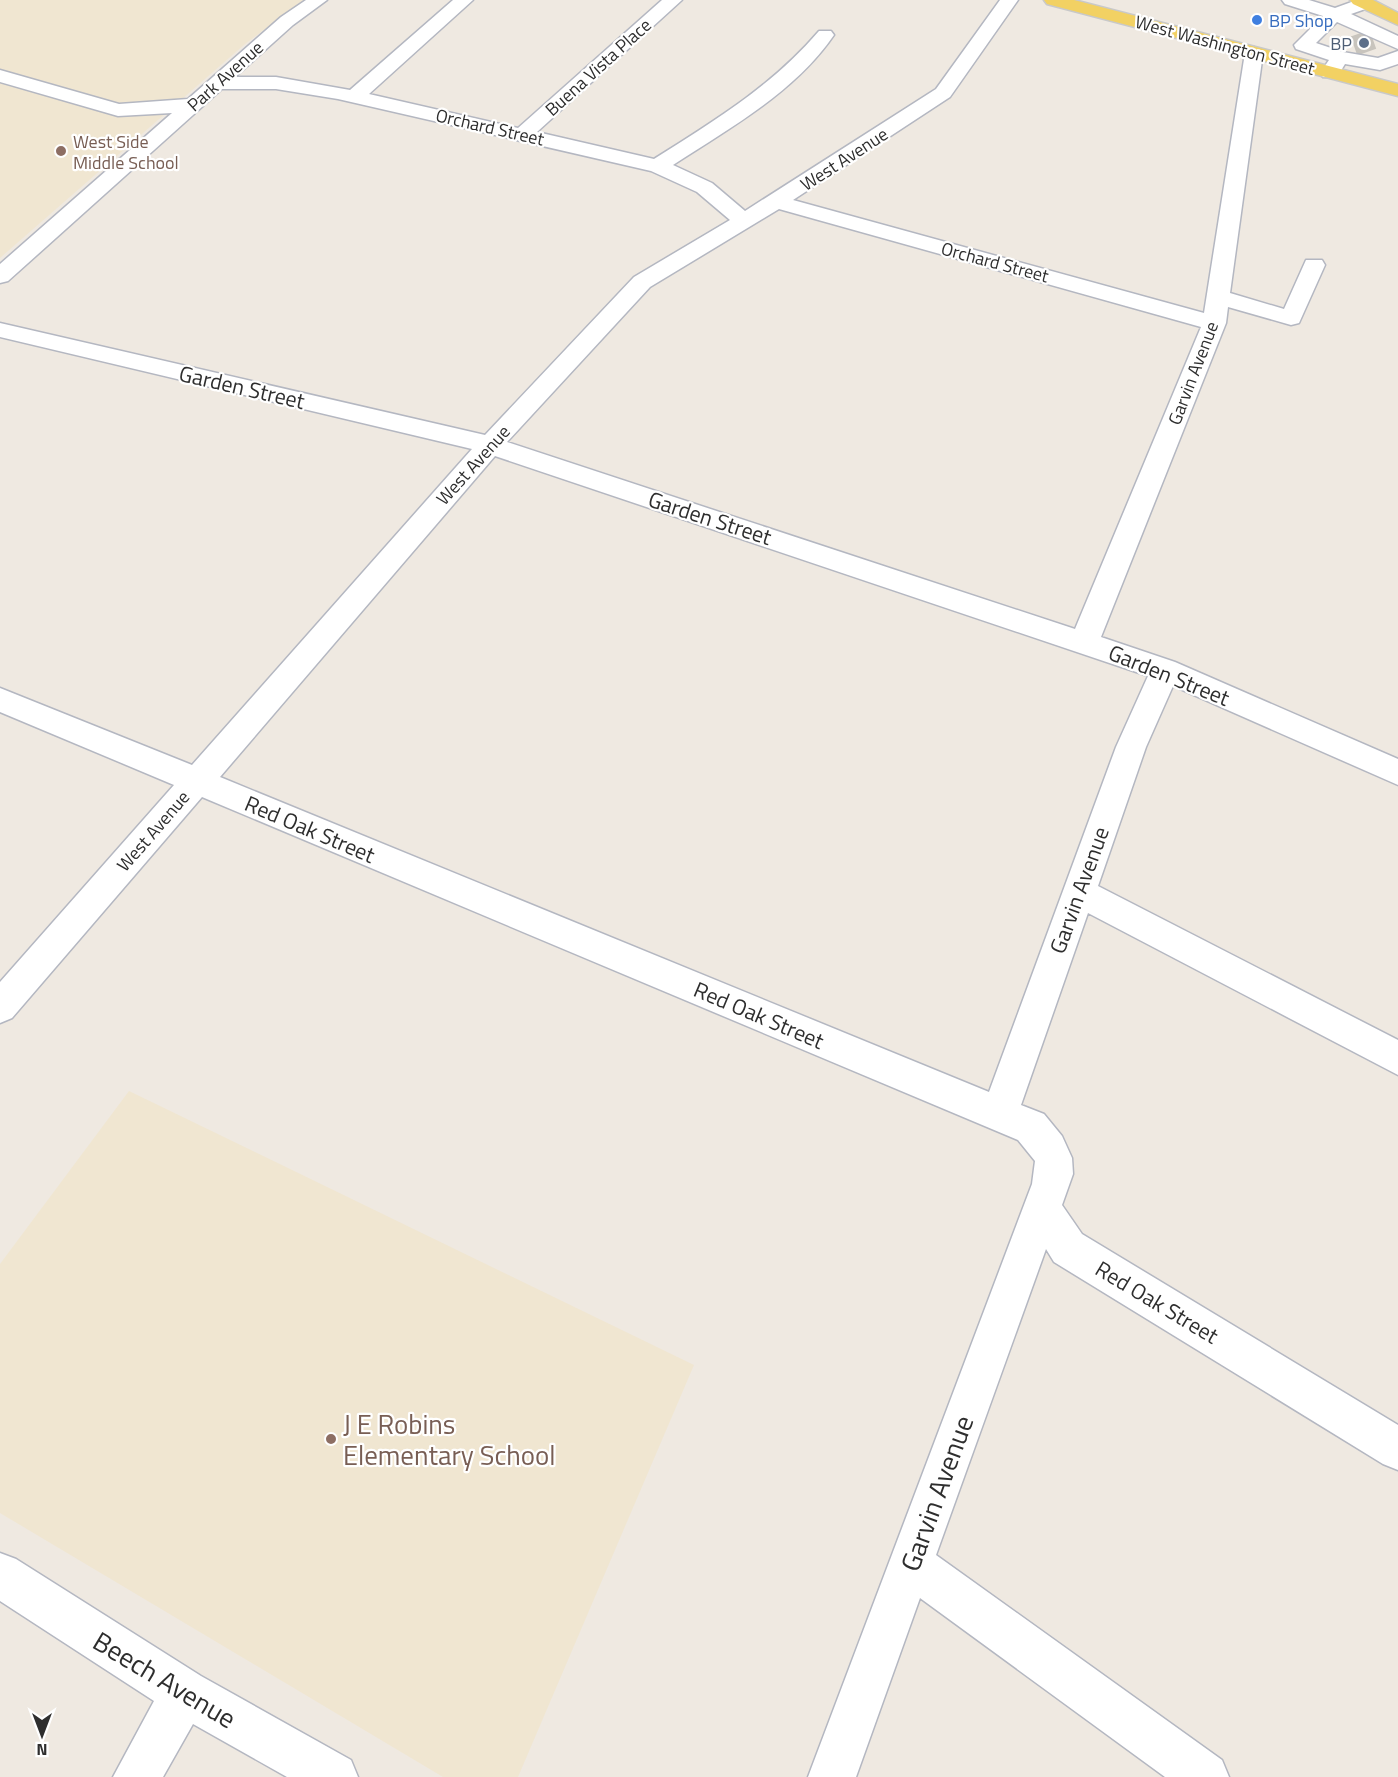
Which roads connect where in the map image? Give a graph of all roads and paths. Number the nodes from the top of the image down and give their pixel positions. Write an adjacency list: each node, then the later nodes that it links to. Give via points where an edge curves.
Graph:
1 (318, 0): 16 (street, Park Avenue, via 287,21)
2 (464, 0): 18 (street)
3 (673, 0): 20 (street, Buena Vista Place)
4 (1009, 0): 22 (street, West Avenue, via 943,93)
5 (1053, 0): 12 (main road, West Washington Street)
6 (1291, 0): 8 (street)
7 (1362, 2): 8 (street); 9 (main road)
8 (1335, 14): 11 (street); 14 (street, via 1303,45)
9 (1398, 20)
10 (825, 36): 21 (street, via 808,58 748,107)
11 (1388, 36)
12 (1254, 53): 14 (main road, West Washington Street); 26 (street, Garvin Avenue)
13 (1398, 57): 14 (street, via 1380,64)
14 (1341, 58): 17 (main road, West Washington Street)
15 (0, 75): 19 (street, via 118,110)
16 (219, 83): 18 (street, Orchard Street, via 276,83); 19 (street, Park Avenue)
17 (1398, 90)
18 (354, 96): 20 (street, Orchard Street)
19 (196, 103): 25 (street, Park Avenue)
20 (523, 134): 21 (street, Orchard Street)
21 (657, 166): 23 (street, Orchard Street, via 708,188)
22 (776, 202): 23 (street, West Avenue); 27 (street, Orchard Street)
23 (743, 222): 29 (street, West Avenue, via 642,282)
24 (1314, 265): 26 (street, via 1291,318)
25 (0, 276)
26 (1218, 297): 27 (street, Garvin Avenue)
27 (1214, 323): 30 (street, Garvin Avenue)
28 (0, 330): 29 (street, Garden Street)
29 (490, 445): 30 (street, Garden Street); 34 (street, West Avenue)
30 (1084, 643): 31 (street, Garden Street)
31 (1165, 670): 33 (street, Garden Street); 35 (street, Garvin Avenue, via 1131,747)
32 (0, 699): 34 (street, Red Oak Street)
33 (1397, 770)
34 (195, 782): 36 (street, West Avenue); 38 (street, Red Oak Street)
35 (1079, 892): 37 (street); 38 (street, Garvin Avenue)
36 (0, 1007)
37 (1398, 1058)
38 (1000, 1113): 39 (street, Red Oak Street, via 1031,1127 1052,1150 1056,1172)
39 (1041, 1209): 40 (street, Red Oak Street, via 1068,1248); 41 (street, Garvin Avenue)
40 (1398, 1449)
41 (910, 1563): 46 (street, Garvin Avenue); 47 (street)
42 (0, 1575): 43 (street, Beech Avenue)
43 (184, 1693): 44 (street); 45 (street, Beech Avenue)
44 (137, 1777)
45 (334, 1777)
46 (832, 1777)
47 (1205, 1777)

